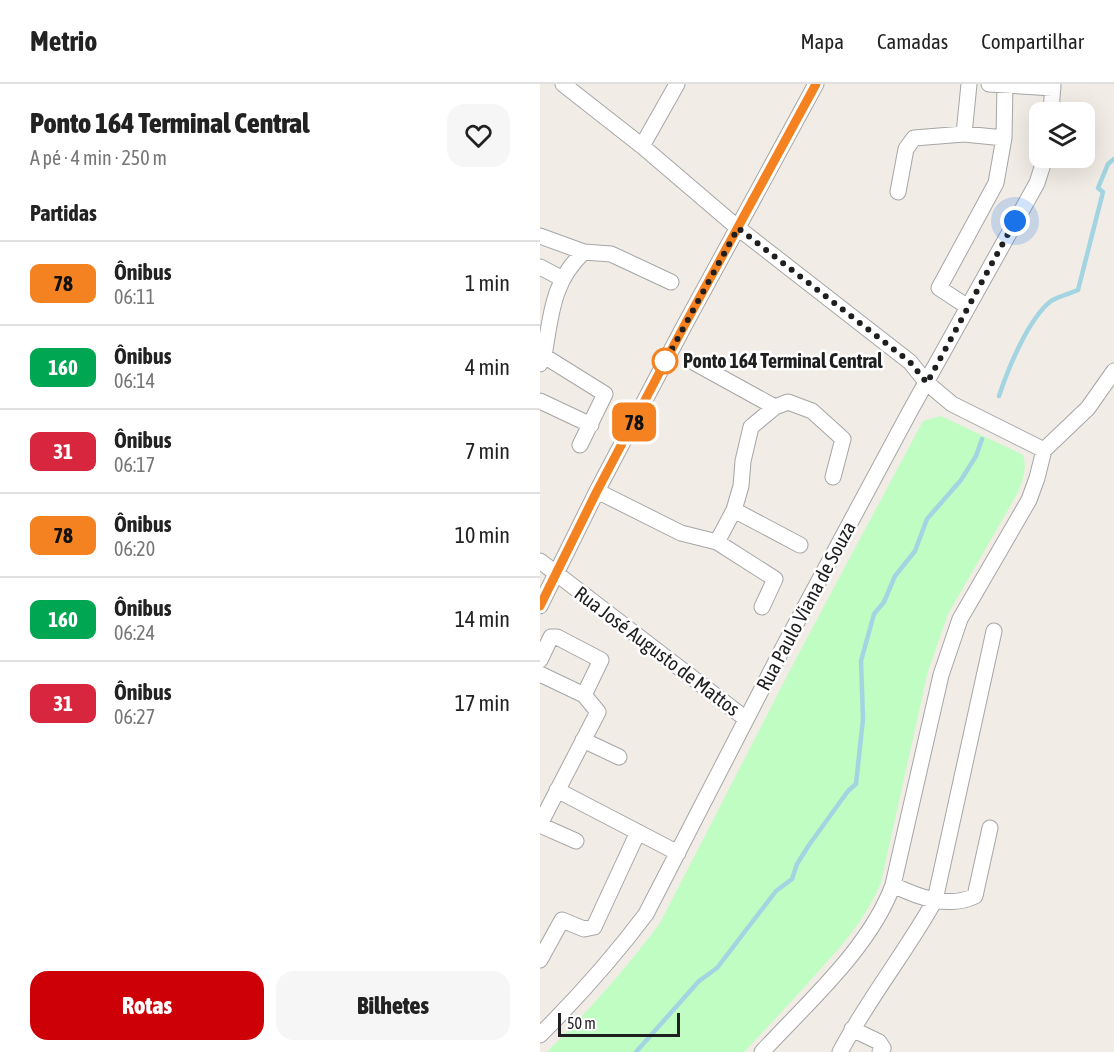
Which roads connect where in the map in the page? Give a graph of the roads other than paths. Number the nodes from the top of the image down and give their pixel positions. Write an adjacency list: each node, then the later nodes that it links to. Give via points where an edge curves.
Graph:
1 (563, 84): 11 (street)
2 (677, 84): 11 (street)
3 (816, 84): 14 (street)
4 (969, 84): 9 (street)
5 (989, 84): 6 (street)
6 (1005, 85): 7 (street); 10 (street)
7 (1053, 86): 8 (street)
8 (1052, 102)
9 (964, 134): 10 (street); 13 (street, via 914,138 906,149)
10 (1004, 138): 20 (street, via 996,183 939,288)
11 (642, 146): 14 (street)
12 (1042, 168): 20 (street, Rua Paulo Viana de Souza)
13 (898, 192)
14 (738, 228): 24 (street, via 910,362); 31 (street)
15 (540, 236): 16 (street)
16 (584, 252): 18 (street); 19 (street, via 611,254)
17 (540, 267): 18 (street)
18 (563, 279): 21 (street, via 555,294)
19 (671, 282)
20 (968, 307): 24 (street, Rua Paulo Viana de Souza)
21 (542, 360): 27 (street, via 604,394)
22 (695, 363): 26 (street)
23 (1114, 371): 29 (street, via 1088,408)
24 (927, 383): 29 (street, via 952,404); 43 (street, Rua Paulo Viana de Souza)
25 (540, 401): 27 (street)
26 (775, 407): 30 (street, via 788,402 812,411 843,439); 32 (street, via 751,427)
27 (591, 425): 28 (street)
28 (580, 445)
29 (1044, 450): 52 (street, via 1029,500 960,619 941,675)
30 (833, 477)
31 (597, 491): 33 (street, via 681,533); 36 (street)
32 (734, 510): 33 (street); 34 (street)
33 (717, 542): 38 (street, via 776,579)
34 (800, 545)
35 (540, 561): 36 (street, Rua José Augusto de Mattos)
36 (557, 575): 37 (street); 43 (street, Rua José Augusto de Mattos)
37 (540, 606)
38 (762, 607)
39 (994, 631): 53 (street)
40 (540, 660): 42 (street, via 551,637 602,660)
41 (540, 674): 42 (street)
42 (584, 695): 44 (street, via 598,712)
43 (746, 719): 51 (street, Rua Paulo Viana de Souza)
44 (583, 740): 45 (street); 46 (street)
45 (619, 757)
46 (557, 790): 47 (street); 49 (street)
47 (540, 825): 50 (street)
48 (990, 828): 53 (street, via 975,896 965,901)
49 (638, 832): 51 (street); 54 (street, via 594,927 584,929 562,920)
50 (576, 841)
51 (678, 853): 56 (street, Rua Paulo Viana de Souza, via 646,914 585,990)
52 (894, 885): 53 (street); 57 (street, via 858,948)
53 (935, 900): 55 (street)
54 (542, 950)
55 (852, 1029): 58 (street); 59 (street, via 879,1042 883,1048)
56 (540, 1035)
57 (762, 1052)
58 (840, 1052)
59 (880, 1052)

